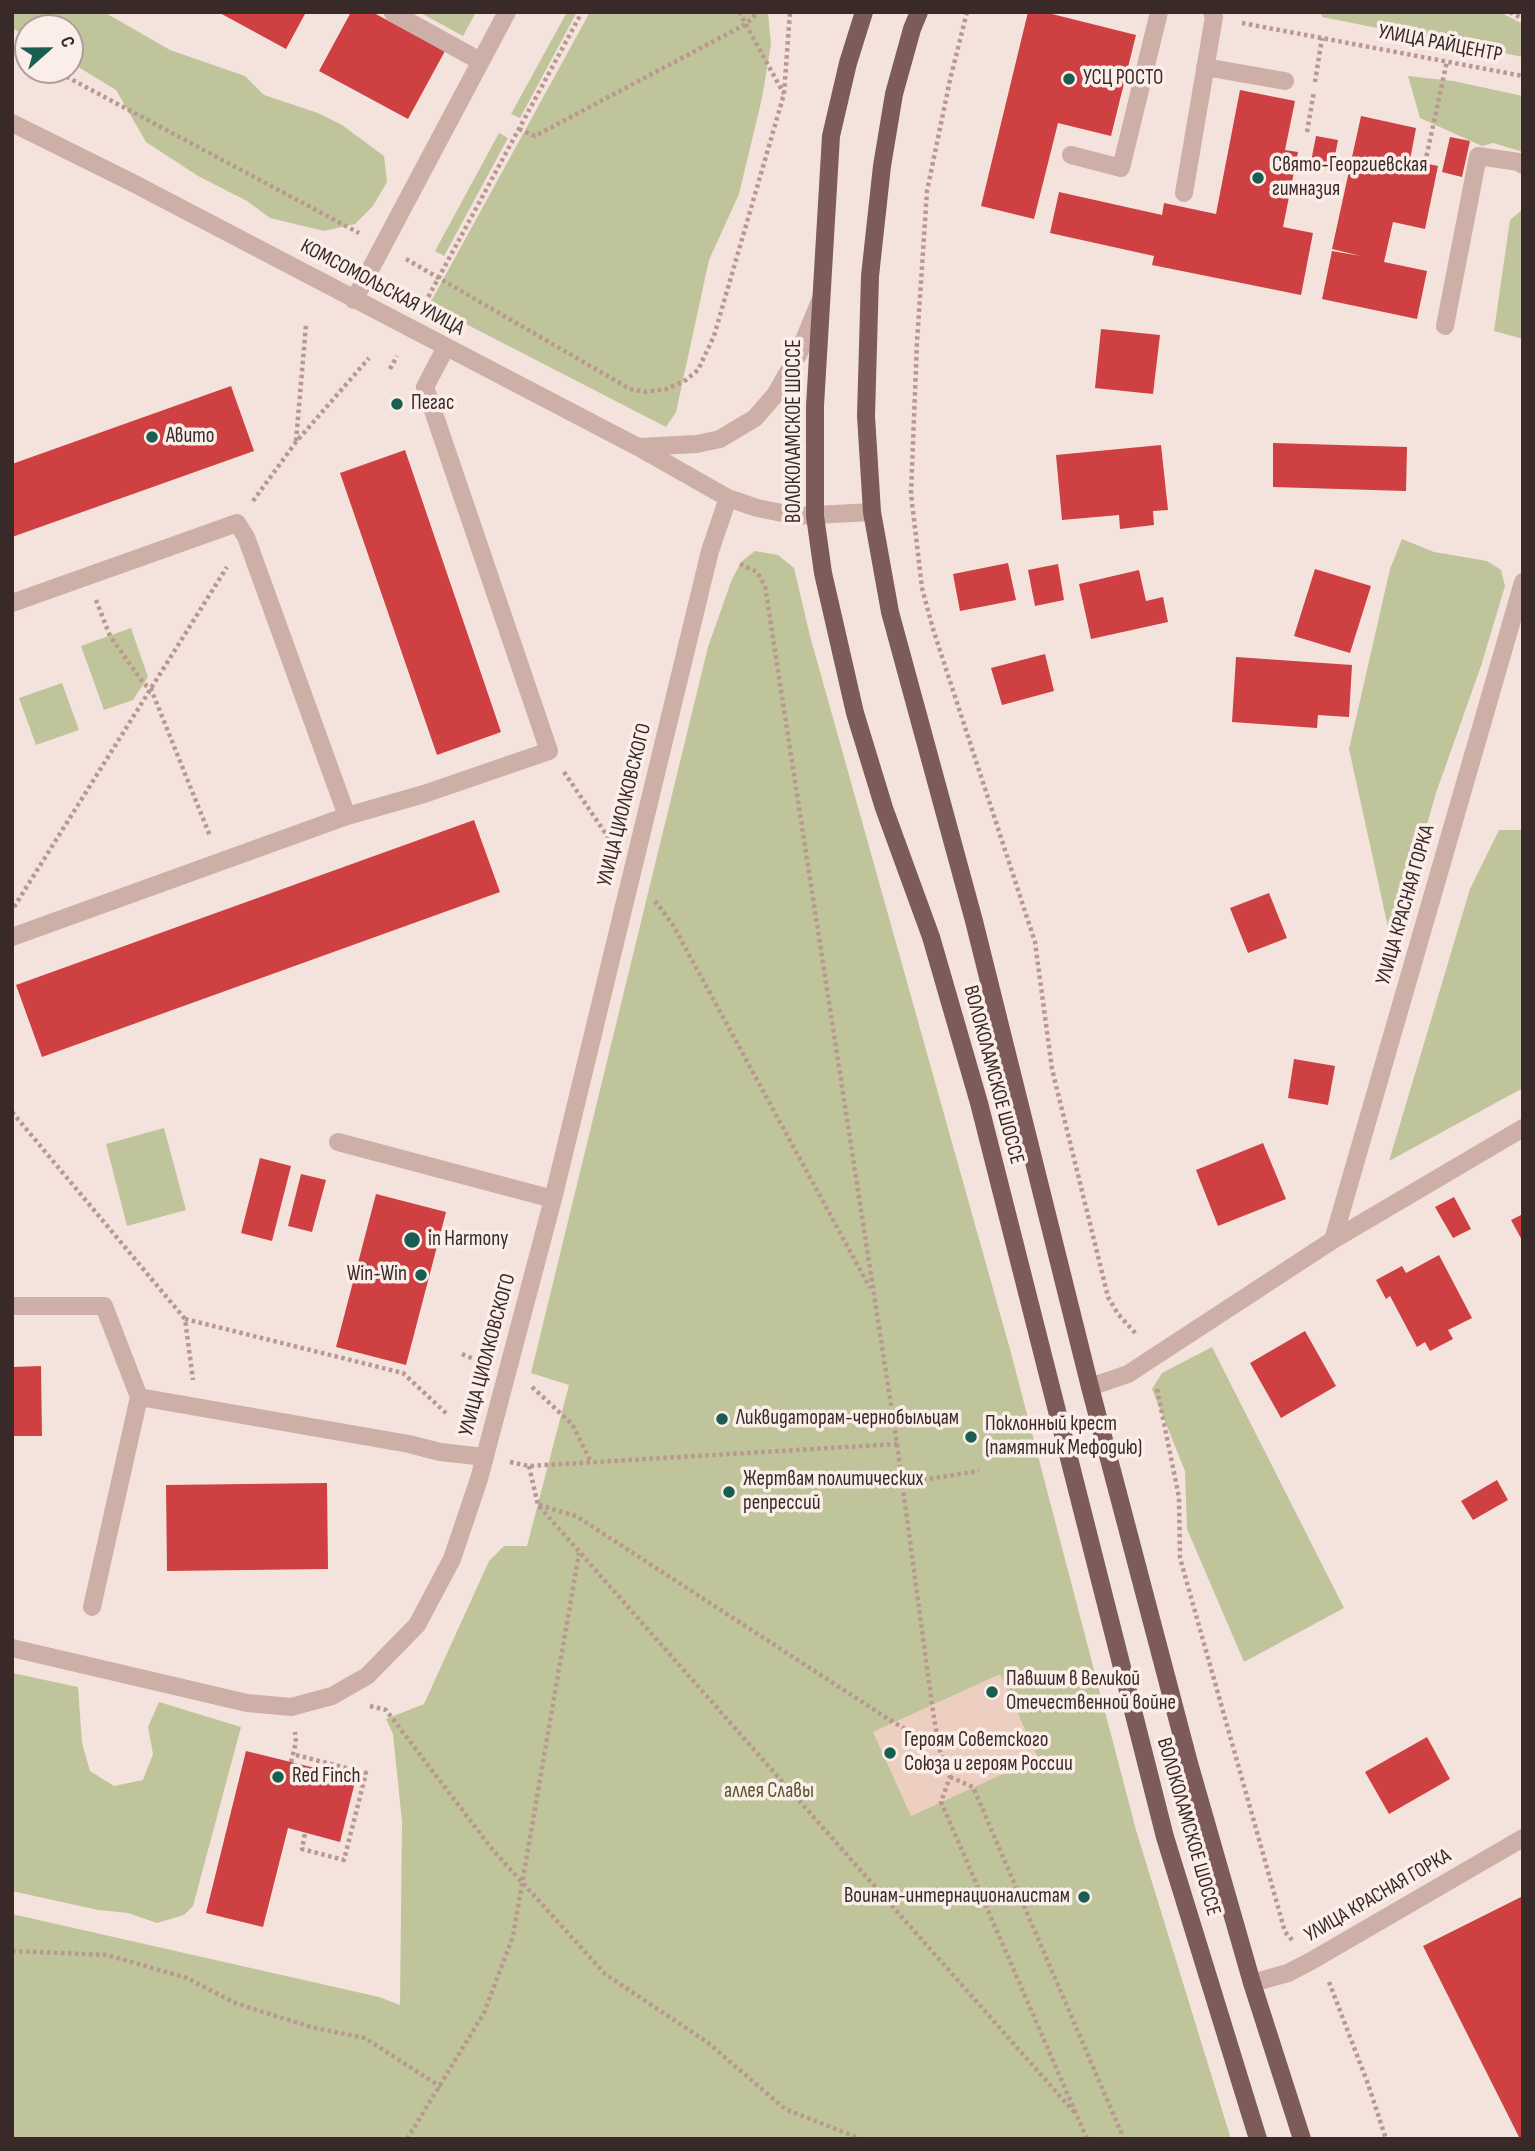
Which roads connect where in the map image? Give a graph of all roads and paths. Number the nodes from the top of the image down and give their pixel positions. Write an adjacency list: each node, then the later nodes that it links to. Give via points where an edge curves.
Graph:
1 (507, 12): 15 (street)
2 (582, 12): 23 (path)
3 (739, 12): 14 (path)
4 (758, 12): 14 (path)
5 (790, 12): 21 (path)
6 (864, 12): 31 (main road, ВОЛОКОЛАМСКОЕ ШОССЕ, via 831,136)
7 (919, 12): 42 (main road, ВОЛОКОЛАМСКОЕ ШОССЕ, via 894,94 870,276 866,416)
8 (967, 12): 66 (path, via 927,191 911,494 922,587 1035,942 1052,1069 1108,1297)
9 (1159, 12): 24 (street, via 1121,168)
10 (1510, 12): 13 (path)
11 (393, 13): 15 (street)
12 (1213, 15): 16 (path, УЛИЦА РАЙЦЕНТР); 17 (street)
13 (1523, 19)
14 (746, 24): 21 (path); 23 (path, via 535,136)
15 (480, 61): 28 (street)
16 (1447, 61): 18 (path, УЛИЦА РАЙЦЕНТР); 25 (path)
17 (1205, 67): 19 (street); 27 (street)
18 (1523, 76)
19 (1285, 81)
20 (80, 84): 28 (path)
21 (784, 93): 29 (path, via 714,335 698,370 686,380 656,391 630,389)
22 (12, 123): 30 (street, КОМСОМОЛЬСКАЯ УЛИЦА)
23 (519, 129): 29 (path)
24 (1071, 155)
25 (1425, 163)
26 (1523, 165): 34 (street, via 1478,156)
27 (1184, 192)
28 (383, 245): 29 (path); 30 (street)
29 (439, 278): 32 (path)
30 (355, 300): 35 (street, КОМСОМОЛЬСКАЯ УЛИЦА)
31 (820, 301): 40 (street, via 798,355 755,418 719,439); 43 (main road, ВОЛОКОЛАМСКОЕ ШОССЕ)
32 (425, 303)
33 (306, 326): 39 (path)
34 (1445, 326)
35 (446, 347): 40 (street, КОМСОМОЛЬСКАЯ УЛИЦА); 50 (street, via 425,387)
36 (397, 356): 38 (path)
37 (369, 358): 39 (path)
38 (390, 369)
39 (296, 442): 44 (path)
40 (638, 447): 41 (street, КОМСОМОЛЬСКАЯ УЛИЦА)
41 (727, 498): 43 (street, КОМСОМОЛЬСКАЯ УЛИЦА, via 757,508); 60 (street, УЛИЦА ЦИОЛКОВСКОГО, via 706,565)
42 (872, 512): 43 (street, КОМСОМОЛЬСКАЯ УЛИЦА); 69 (main road, ВОЛОКОЛАМСКОЕ ШОССЕ, via 904,670 974,920)
43 (815, 516): 99 (main road, ВОЛОКОЛАМСКОЕ ШОССЕ, via 823,573 855,713 931,937 979,1103 1165,1837)
44 (242, 530): 46 (street); 49 (path); 51 (street)
45 (740, 564): 62 (path, via 757,572 765,586)
46 (88, 576): 48 (street); 49 (path, via 110,636)
47 (1523, 582): 61 (street, УЛИЦА КРАСНАЯ ГОРКА)
48 (12, 603)
49 (150, 689): 53 (path); 55 (path)
50 (550, 751): 51 (street); 52 (path)
51 (347, 816): 53 (street)
52 (615, 847)
53 (221, 862): 56 (street)
54 (648, 892): 62 (path, via 673,925)
55 (12, 909)
56 (12, 937)
57 (12, 1112): 64 (path)
58 (1523, 1128): 61 (street)
59 (338, 1142): 60 (street)
60 (553, 1199): 74 (street, УЛИЦА ЦИОЛКОВСКОГО)
61 (1333, 1240): 66 (street)
62 (872, 1293): 73 (path)
63 (12, 1306): 70 (street, via 104,1306)
64 (185, 1319): 71 (path); 72 (path, via 403,1373)
65 (462, 1354): 67 (path)
66 (1150, 1359): 69 (street, via 1128,1374); 91 (path, via 1180,1497 1180,1558 1285,1932)
67 (487, 1365)
68 (529, 1384): 75 (path, via 572,1424)
69 (1090, 1387): 92 (main road, ВОЛОКОЛАМСКОЕ ШОССЕ)
70 (139, 1397): 71 (street); 81 (street)
71 (197, 1408): 74 (street)
72 (448, 1415)
73 (897, 1444): 75 (path); 78 (path)
74 (485, 1457): 76 (path); 83 (street, УЛИЦА ЦИОЛКОВСКОГО, via 452,1559 417,1625 367,1676)
75 (591, 1462): 76 (path)
76 (529, 1466): 79 (path)
77 (979, 1471): 78 (path)
78 (902, 1483): 84 (path)
79 (538, 1505): 80 (path); 84 (path, via 576,1516 893,1723)
80 (579, 1553): 89 (path); 94 (path)
81 (92, 1607)
82 (12, 1648): 83 (street, УЛИЦА ЦИОЛКОВСКОГО, via 247,1703 292,1707)
83 (332, 1696): 89 (path, via 386,1710)
84 (939, 1748): 86 (path)
85 (296, 1755): 87 (path, via 366,1773 344,1860 302,1849)
86 (950, 1777): 94 (path, via 941,1802); 98 (path, via 973,1787)
87 (305, 1833)
88 (1523, 1838): 91 (street, УЛИЦА КРАСНАЯ ГОРКА)
89 (522, 1882): 93 (path, via 513,1936 484,2013); 96 (path, via 605,1974 707,2042 785,2109)
90 (12, 1951): 93 (path, via 107,1955 187,1978 235,2003 365,2038)
91 (1311, 1961): 92 (street, УЛИЦА КРАСНАЯ ГОРКА); 101 (path, via 1330,1983)
92 (1252, 1983): 100 (main road, ВОЛОКОЛАМСКОЕ ШОССЕ)
93 (441, 2087): 95 (path)
94 (1077, 2116): 97 (path)
95 (407, 2139)
96 (861, 2139)
97 (1087, 2139)
98 (1124, 2139)
99 (1258, 2139)
100 (1302, 2139)
101 (1386, 2139)

